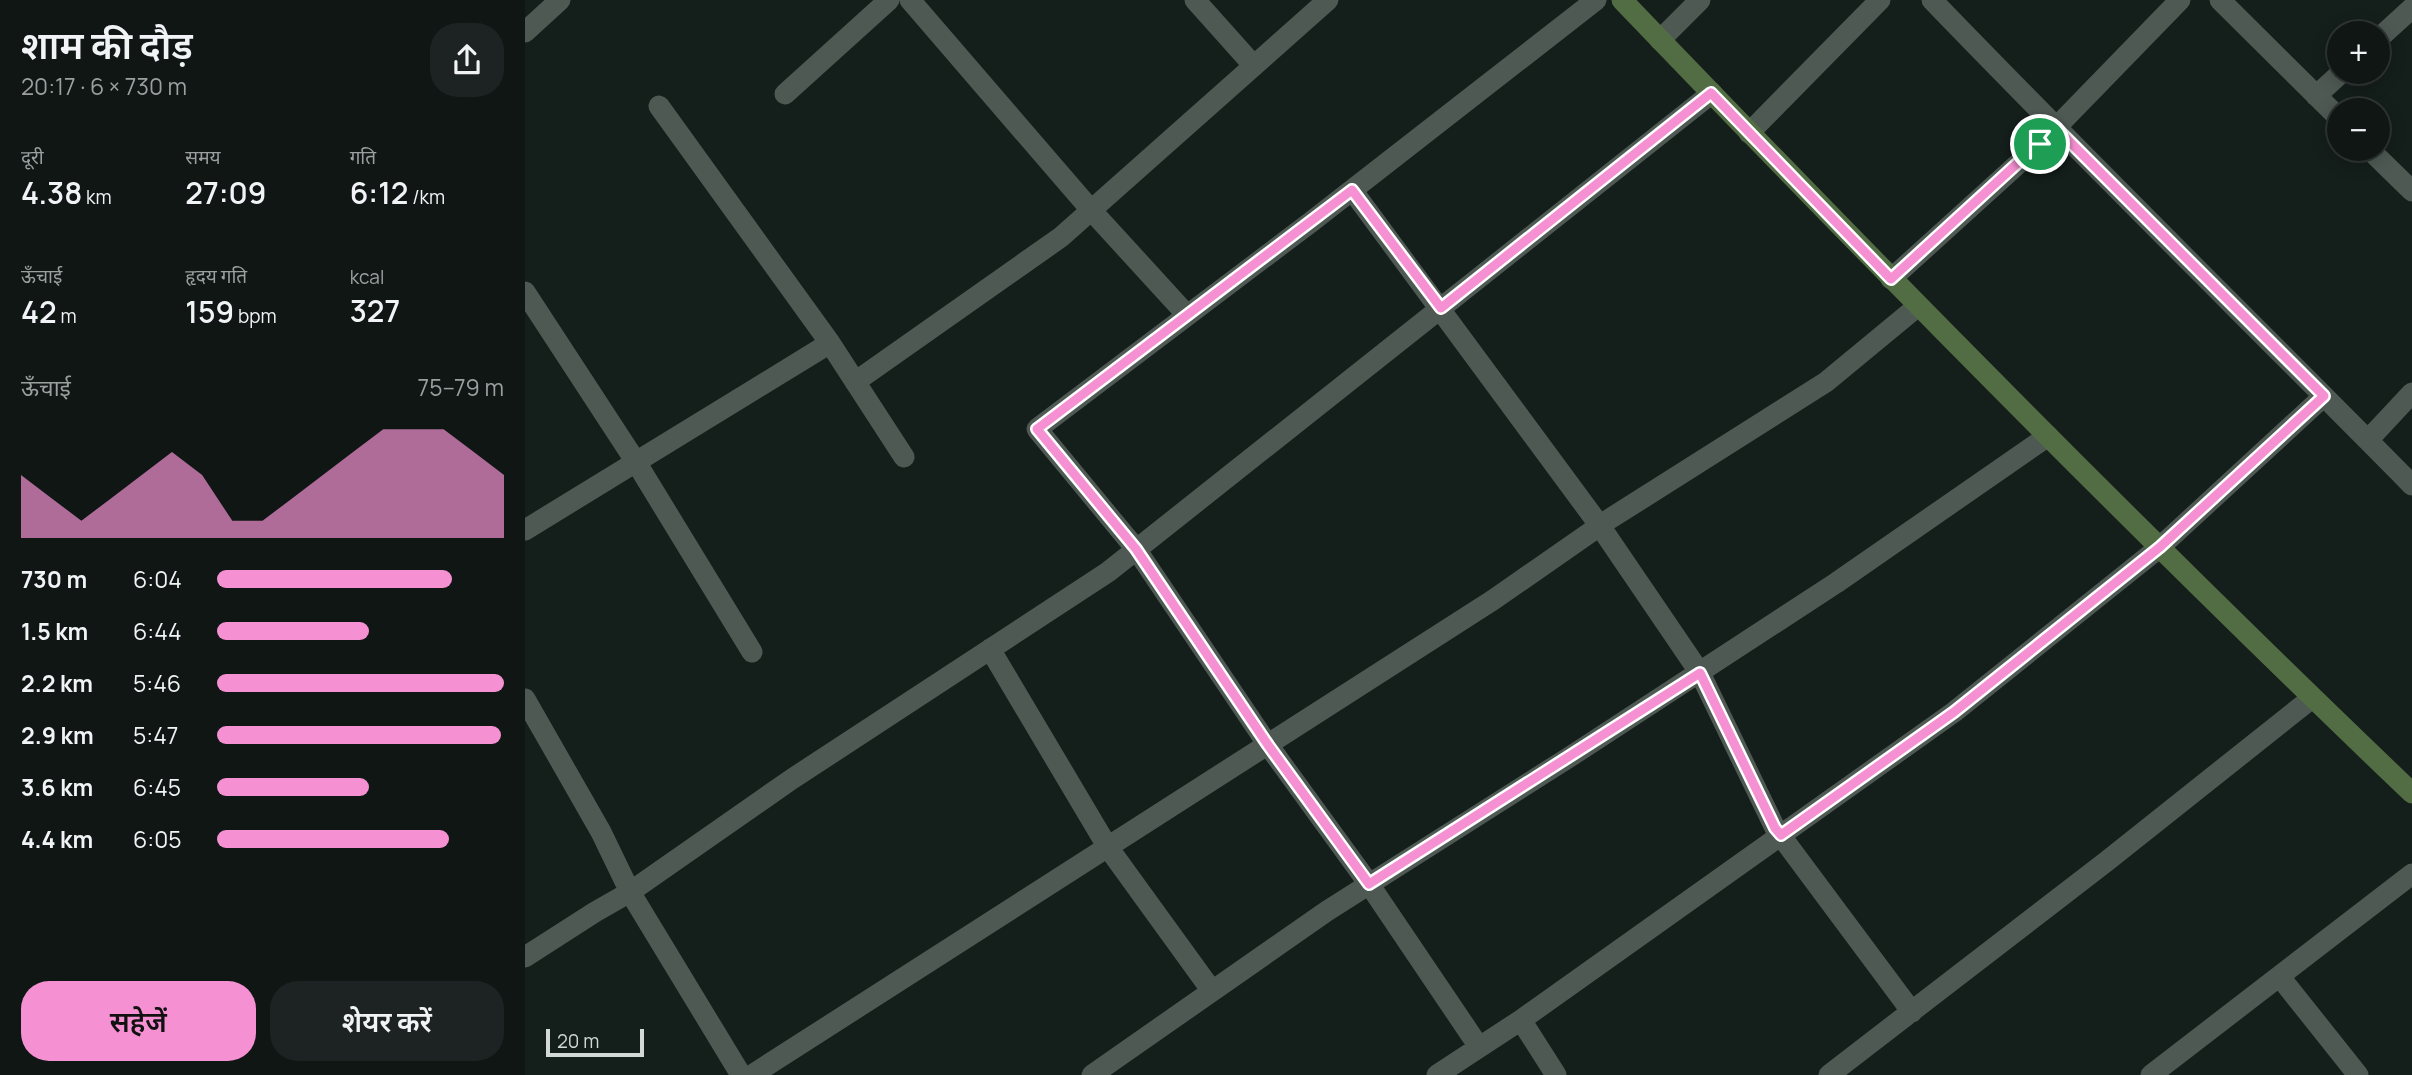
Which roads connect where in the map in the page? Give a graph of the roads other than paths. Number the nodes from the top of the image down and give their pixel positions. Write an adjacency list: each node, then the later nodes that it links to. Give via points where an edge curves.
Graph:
1 (560, 0): 15 (street)
2 (889, 0): 20 (street)
3 (910, 0): 29 (street)
4 (1195, 0): 17 (street)
5 (1328, 0): 17 (street)
6 (1596, 0): 27 (street)
7 (1622, 0): 16 (street)
8 (1700, 0): 16 (street)
9 (1880, 0): 25 (street)
10 (1932, 0): 24 (street)
11 (2180, 0): 24 (street)
12 (2220, 0): 21 (street)
13 (2412, 8): 14 (street)
14 (2390, 28)
15 (525, 32)
16 (1660, 40): 19 (street)
17 (1254, 66): 29 (street)
18 (2329, 84): 21 (street)
19 (1711, 93): 25 (street); 33 (street)
20 (785, 94)
21 (2316, 96): 23 (street)
22 (659, 106): 35 (street)
23 (2327, 107)
24 (2056, 128): 30 (street); 38 (street)
25 (1749, 133): 30 (street)
26 (2381, 161): 28 (street)
27 (1352, 190): 33 (street); 34 (street)
28 (2412, 191)
29 (1091, 211): 34 (street); 36 (street)
30 (1891, 279): 32 (street)
31 (525, 292): 42 (street)
32 (1918, 306): 39 (street); 44 (street, via 1826,382)
33 (1441, 308): 44 (street); 47 (street)
34 (1187, 315): 47 (street, via 1037,429)
35 (830, 343): 36 (street); 42 (street)
36 (855, 382): 41 (street)
37 (2412, 393): 40 (street)
38 (2324, 396): 40 (street); 46 (street)
39 (2048, 436): 46 (street); 50 (street)
40 (2368, 440): 43 (street)
41 (904, 457)
42 (636, 462): 45 (street); 49 (street)
43 (2412, 485)
44 (1599, 526): 50 (street); 53 (street)
45 (525, 530)
46 (2160, 547): 51 (street); 55 (street, via 1954,712)
47 (1136, 549): 48 (street); 53 (street)
48 (990, 649): 56 (street); 59 (street)
49 (751, 652)
50 (1700, 673): 55 (street); 58 (street)
51 (2312, 698): 54 (street); 63 (street)
52 (525, 699): 59 (street)
53 (1268, 745): 56 (street); 58 (street)
54 (2412, 793)
55 (1781, 835): 63 (street); 64 (street)
56 (1109, 846): 62 (street); 68 (street)
57 (2412, 874): 61 (street)
58 (1369, 884): 62 (street); 65 (street)
59 (630, 892): 60 (street); 67 (street)
60 (525, 957)
61 (2280, 977): 72 (street); 73 (street)
62 (1212, 991): 66 (street)
63 (1912, 1012): 71 (street)
64 (1521, 1020): 65 (street); 70 (street)
65 (1479, 1047): 69 (street)
66 (1094, 1074)
67 (741, 1075)
68 (752, 1075)
69 (1437, 1075)
70 (1556, 1075)
71 (1829, 1075)
72 (2151, 1075)
73 (2358, 1075)

